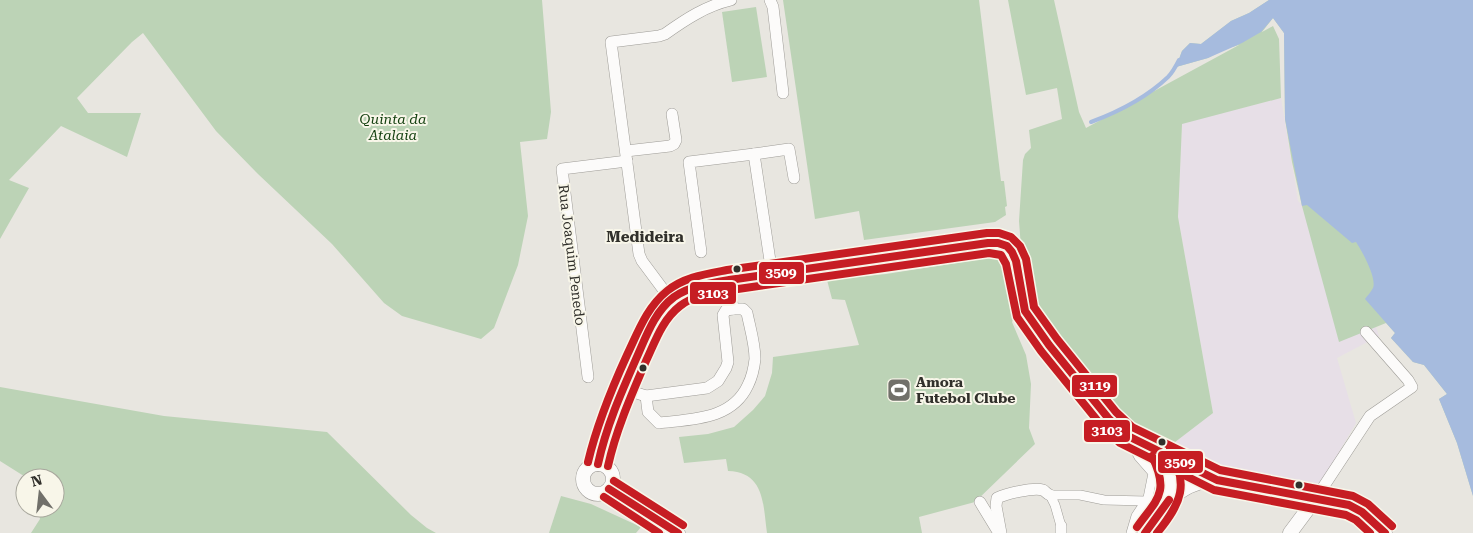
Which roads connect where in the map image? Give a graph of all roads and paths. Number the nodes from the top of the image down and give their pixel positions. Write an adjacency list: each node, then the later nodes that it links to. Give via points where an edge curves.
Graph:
1 (731, 0): 6 (street, via 699,11 665,34 611,42)
2 (770, 0): 3 (street)
3 (783, 93)
4 (672, 114): 6 (street, via 674,144)
5 (754, 154): 7 (street, via 789,149); 8 (street, via 689,162); 9 (street)
6 (626, 156): 11 (street, via 640,257); 14 (street, Rua Joaquim Penedo, via 562,169)
7 (794, 178)
8 (701, 252)
9 (772, 274): 10 (street); 17 (street, via 988,243 1007,246 1016,261 1025,311 1108,419)
10 (729, 280): 11 (street, via 689,288); 12 (street)
11 (671, 300): 15 (street, via 650,328)
12 (733, 309): 16 (street, via 726,310 723,315 728,362 716,383 707,388); 16 (street, via 743,309 747,313 755,357 750,381 738,400 707,417 660,423 648,412)
13 (1366, 332): 23 (street, via 1412,387 1370,416)
14 (588, 377)
15 (624, 388): 16 (street); 19 (street, via 602,443)
16 (646, 396)
17 (1126, 434): 18 (street); 25 (street, via 1153,473)
18 (1161, 452): 20 (street); 24 (street, via 1169,471)
19 (598, 464): 21 (street, via 610,471); 21 (street, via 586,470 584,484 594,494)
20 (1217, 480): 23 (street); 24 (street, via 1194,483)
21 (609, 489): 30 (street)
22 (1050, 495): 25 (street); 27 (street); 31 (street, via 1035,490 1008,493 997,498)
23 (1316, 498): 29 (street); 33 (street, via 1349,505)
24 (1169, 500): 28 (street)
25 (1146, 501): 32 (street, via 1136,516)
26 (980, 502): 31 (street)
27 (1061, 529)
28 (1151, 530)
29 (1293, 532)
30 (678, 533)
31 (1000, 533)
32 (1131, 533)
33 (1385, 533)

